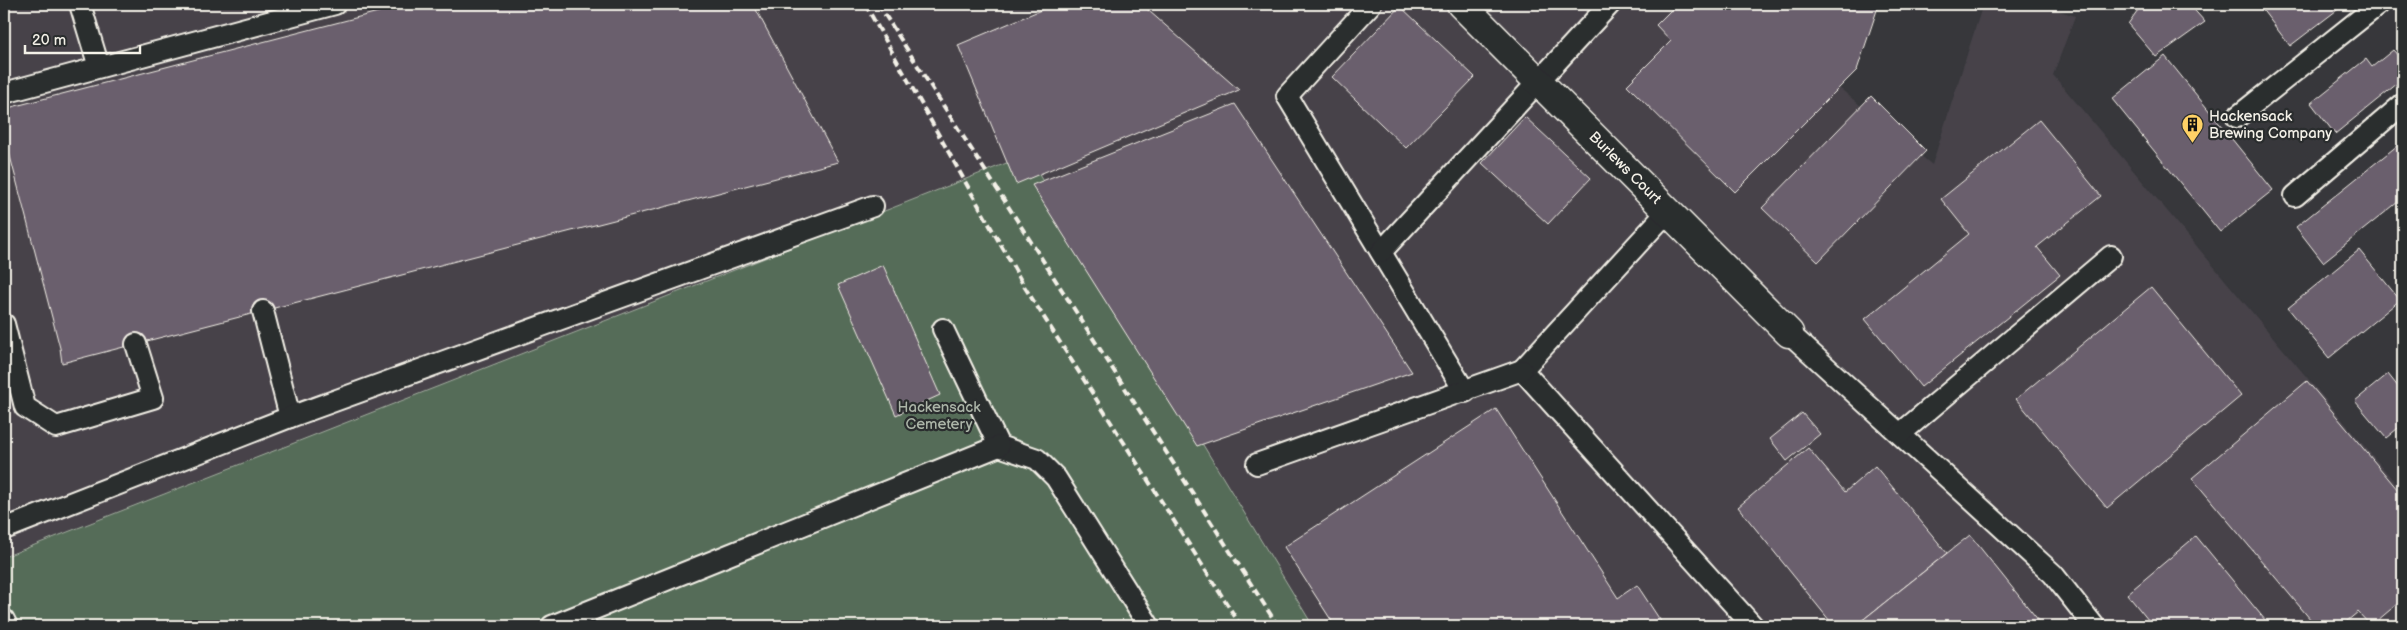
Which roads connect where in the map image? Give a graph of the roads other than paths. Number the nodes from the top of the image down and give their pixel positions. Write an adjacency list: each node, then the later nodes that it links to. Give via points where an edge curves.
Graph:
1 (80, 4): 7 (lane)
2 (335, 4): 7 (lane)
3 (1371, 4): 15 (lane, via 1287,96)
4 (1461, 4): 8 (street, Burlews Court)
5 (1610, 4): 8 (lane)
6 (2379, 4): 11 (lane)
7 (98, 67): 9 (lane)
8 (1540, 82): 14 (street, Burlews Court); 15 (lane)
9 (4, 93)
10 (2403, 104): 12 (lane)
11 (2237, 117)
12 (2295, 196)
13 (873, 206): 24 (lane)
14 (1668, 211): 20 (street, Burlews Court); 22 (lane)
15 (1381, 252): 23 (lane)
16 (2111, 256): 25 (lane)
17 (263, 311): 24 (lane)
18 (4, 324): 21 (lane, via 25,407 56,427 153,398)
19 (943, 329): 26 (lane)
20 (1789, 333): 25 (lane)
21 (136, 344)
22 (1522, 370): 23 (lane); 33 (lane)
23 (1465, 392): 27 (lane)
24 (290, 416): 28 (lane)
25 (1900, 434): 34 (lane, via 2053,574)
26 (999, 446): 31 (lane); 32 (lane, via 1037,459 1056,478)
27 (1257, 464)
28 (4, 529)
29 (4, 620): 30 (lane)
30 (7, 626)
31 (552, 626)
32 (1149, 626)
33 (1753, 626)
34 (2094, 626)

